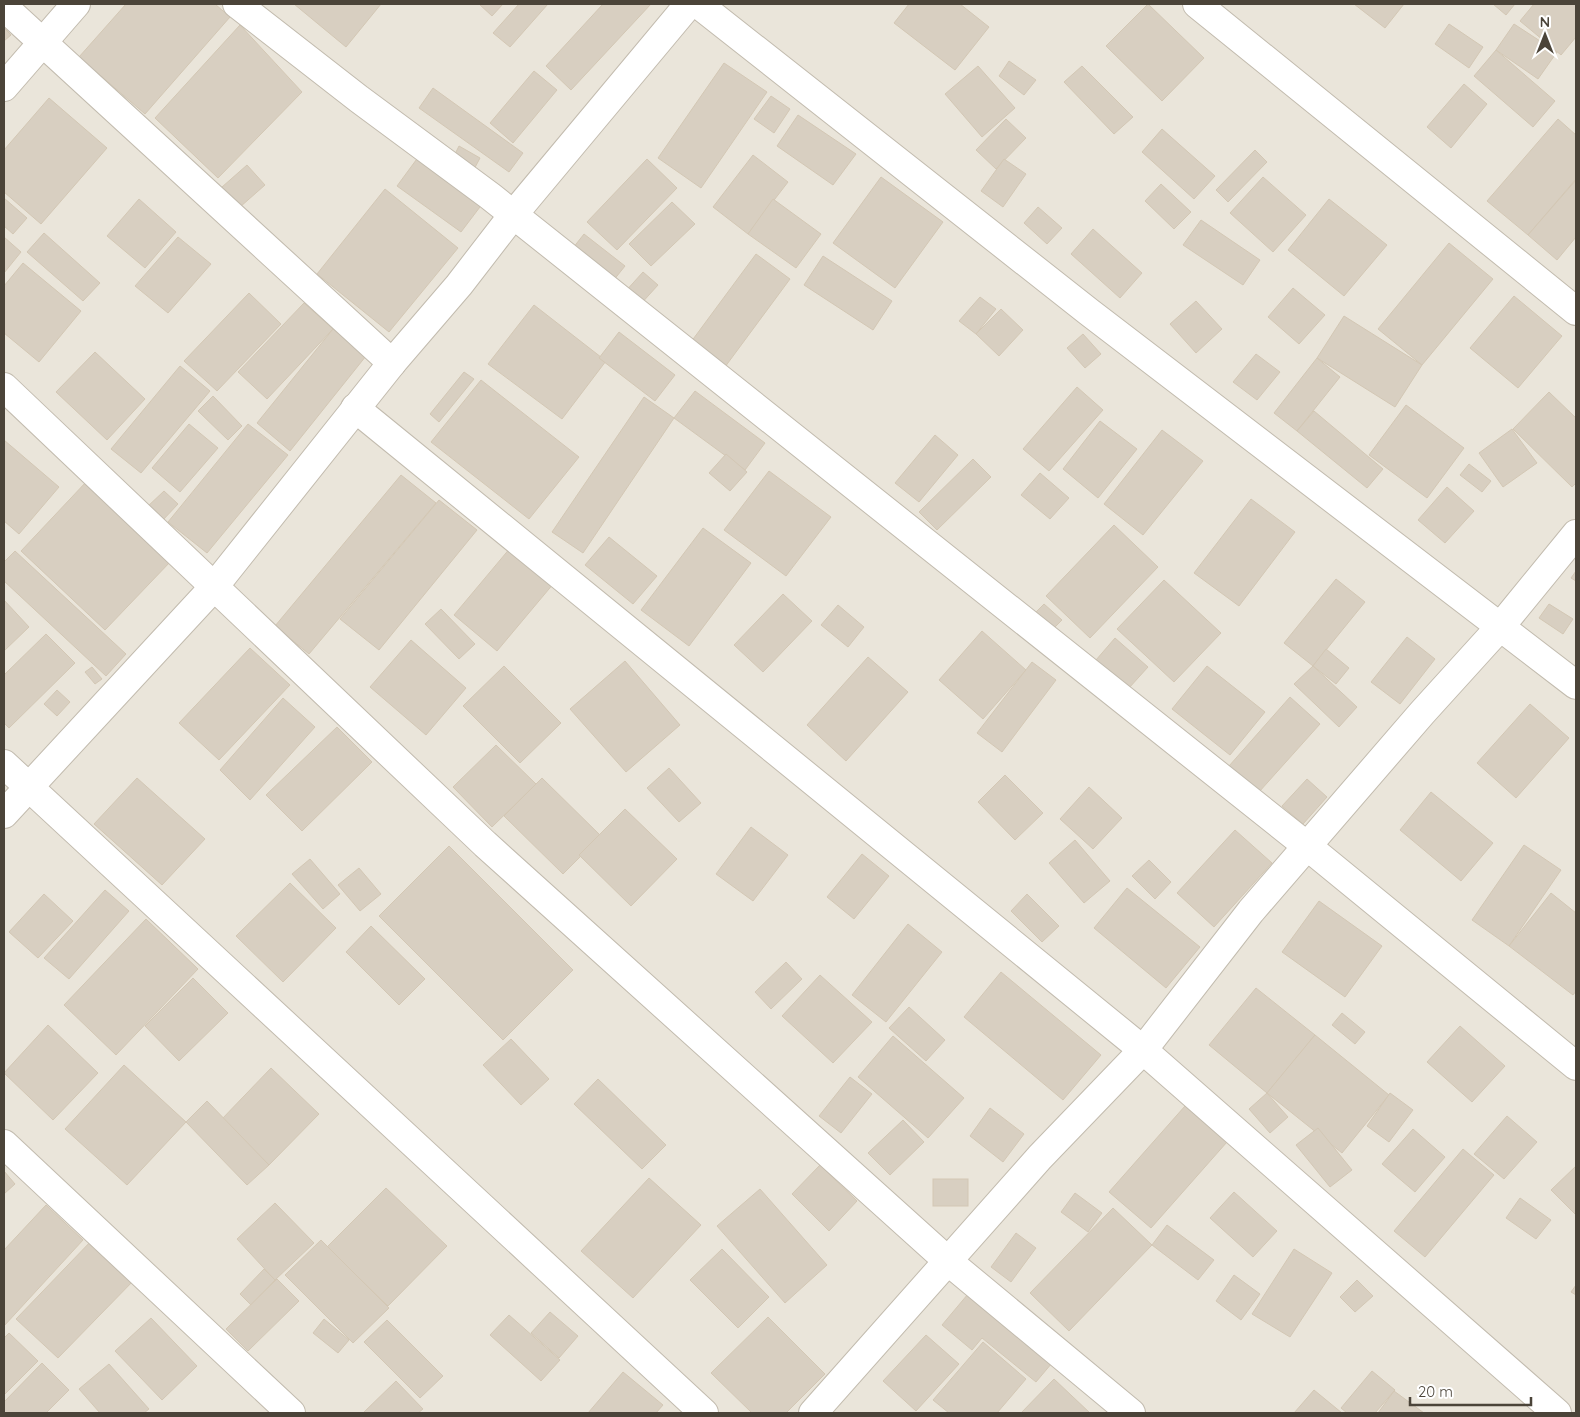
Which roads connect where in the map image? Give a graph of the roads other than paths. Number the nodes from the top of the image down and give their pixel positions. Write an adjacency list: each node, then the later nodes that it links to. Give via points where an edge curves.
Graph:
1 (76, 4): 7 (street)
2 (237, 4): 9 (street)
3 (689, 4): 9 (street)
4 (698, 4): 16 (street, via 1089,312)
5 (1197, 4): 10 (street)
6 (4, 6): 7 (street)
7 (42, 43): 8 (street); 11 (street)
8 (4, 87)
9 (513, 215): 11 (street, via 459,285); 21 (street)
10 (1576, 311)
11 (392, 362): 13 (street)
12 (4, 387): 15 (street)
13 (355, 408): 15 (street); 22 (street)
14 (1576, 534): 16 (street)
15 (213, 588): 19 (street); 25 (street, via 485,844)
16 (1500, 626): 17 (street); 21 (street)
17 (1576, 685)
18 (4, 764): 19 (street)
19 (28, 786): 20 (street); 27 (street)
20 (4, 814)
21 (1307, 846): 22 (street, via 1251,911); 23 (street)
22 (1143, 1050): 25 (street, via 1040,1157); 30 (street)
23 (1576, 1066)
24 (4, 1144): 26 (street)
25 (949, 1262): 28 (street); 29 (street)
26 (291, 1413)
27 (704, 1413)
28 (813, 1413)
29 (1131, 1413)
30 (1557, 1413)

